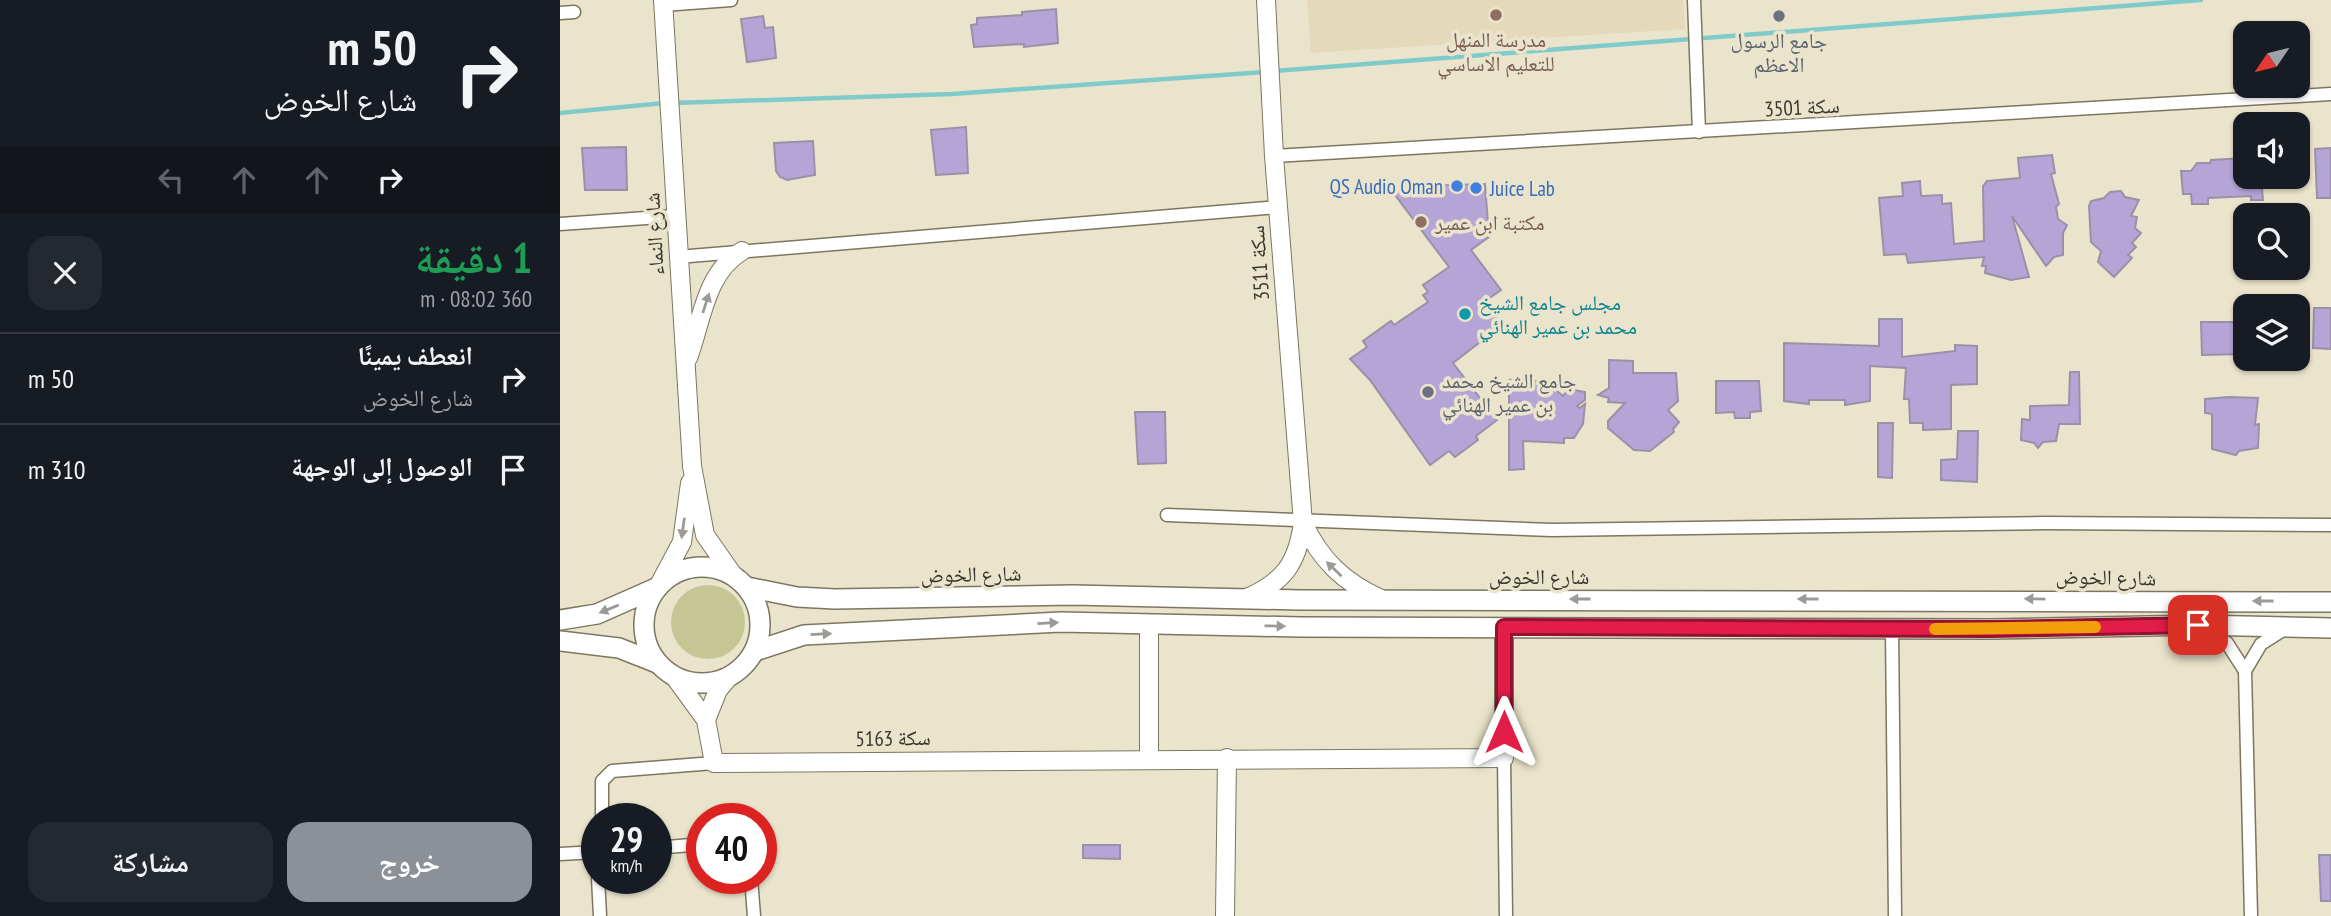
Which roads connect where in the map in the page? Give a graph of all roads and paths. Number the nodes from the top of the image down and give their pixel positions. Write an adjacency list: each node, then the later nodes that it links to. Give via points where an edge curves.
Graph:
1 (731, 0): 4 (street)
2 (1266, 0): 9 (street, سكة 3511)
3 (1694, 0): 8 (street)
4 (663, 2): 11 (street, شارع النماء)
5 (574, 12): 6 (street)
6 (560, 13)
7 (2331, 94): 8 (street, سكة 3501)
8 (1699, 132): 9 (street, سكة 3501)
9 (1275, 156): 10 (street, سكة 3511)
10 (1278, 207): 13 (street); 18 (street, سكة 3511)
11 (676, 216): 12 (street); 14 (street, شارع النماء)
12 (560, 224)
13 (741, 251): 14 (street); 15 (street, one-way to 13, via 712,284 729,259)
14 (678, 257): 15 (street, شارع النماء)
15 (685, 365): 16 (street, شارع النماء)
16 (692, 466): 20 (street, via 705,535); 21 (street, one-way to 21, via 682,542)
17 (1167, 515): 18 (street)
18 (1303, 523): 19 (street, via 1552,530 2045,523); 22 (street, one-way to 18, via 1333,570); 23 (street, via 1299,549 1287,572 1267,590)
19 (2331, 525)
20 (740, 581): 21 (main road, via 702,566 671,575); 23 (main road, شارع الخوض, via 797,597 835,599 1073,595); 33 (main road, via 756,602 760,618)
21 (657, 587): 25 (main road, one-way to 25, via 597,614); 34 (main road, via 646,606 643,626)
22 (1381, 599): 23 (main road, شارع الخوض); 24 (main road, شارع الخوض, one-way to 22)
23 (1243, 600)
24 (2331, 602)
25 (560, 620)
26 (1150, 624): 28 (main road, one-way to 28); 33 (main road, one-way to 26, via 804,635 1061,622); 39 (street)
27 (2198, 625): 29 (main road); 31 (main road); 35 (street, via 2227,643)
28 (1504, 627): 31 (main road); 41 (street)
29 (2290, 628): 30 (main road); 35 (street, via 2262,643)
30 (2331, 628)
31 (1892, 629): 52 (street)
32 (560, 641): 34 (main road, via 619,648)
33 (755, 651): 37 (main road, via 744,667)
34 (657, 663): 36 (main road)
35 (2245, 671): 53 (street)
36 (674, 676): 37 (main road, via 701,683); 38 (street)
37 (728, 678): 38 (street)
38 (706, 720): 42 (street)
39 (1149, 758): 40 (street, سكة 5163); 42 (street, سكة 5163)
40 (1227, 758): 41 (street, سكة 5163); 50 (street)
41 (1504, 758): 51 (street)
42 (714, 763): 43 (street, سكة 5163, via 612,771 602,781)
43 (602, 803)
44 (581, 853): 45 (street)
45 (560, 854)
46 (599, 894): 48 (street)
47 (752, 894): 49 (street)
48 (600, 916)
49 (754, 916)
50 (1225, 916)
51 (1506, 916)
52 (1895, 916)
53 (2251, 916)

